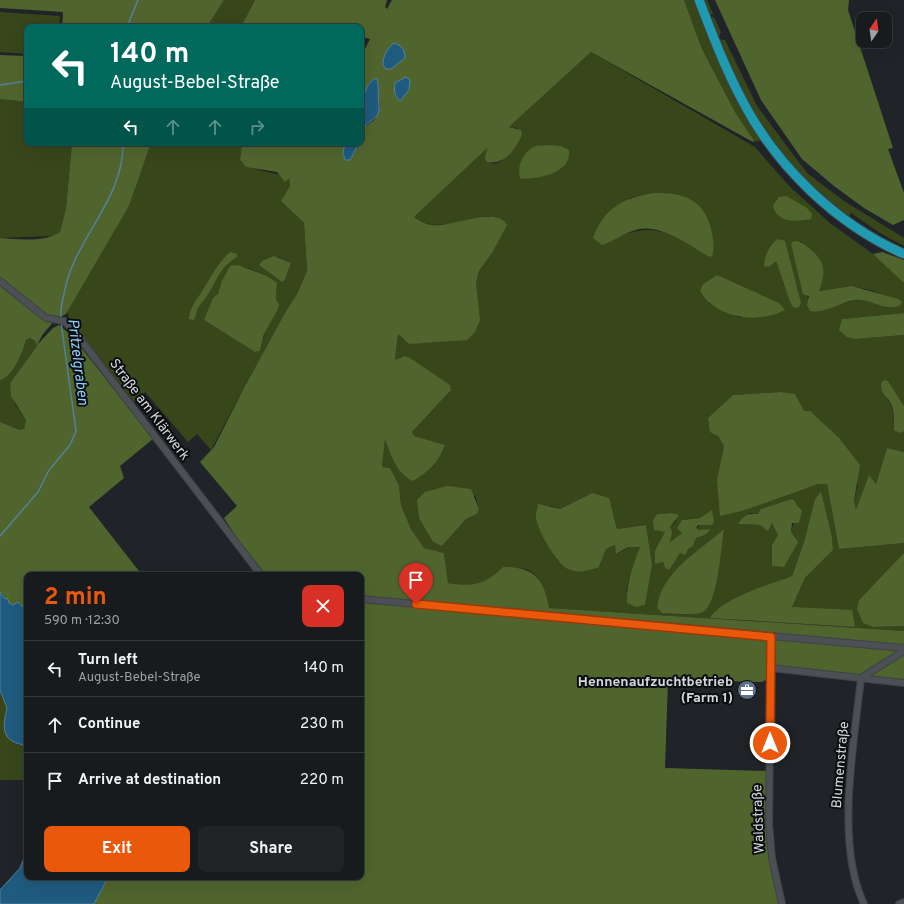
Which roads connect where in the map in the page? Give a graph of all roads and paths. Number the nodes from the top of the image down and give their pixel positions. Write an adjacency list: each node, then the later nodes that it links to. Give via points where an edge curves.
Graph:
1 (699, 0): 2 (main road, via 742,100 765,138 793,172 821,200 868,235)
2 (904, 254)
3 (0, 281): 4 (street, Straße am Klärwerk, via 46,318 61,320 75,332)
4 (259, 572)
5 (364, 599): 6 (street)
6 (771, 637): 7 (street); 9 (street, Waldstraße)
7 (904, 648)
8 (904, 651): 10 (street)
9 (771, 668): 10 (street); 13 (street, Waldstraße, via 769,824 772,858)
10 (861, 678): 11 (street); 14 (street, Blumenstraße, via 848,837 851,864)
11 (904, 683)
12 (904, 902): 15 (street)
13 (782, 904)
14 (864, 904)
15 (899, 904)

